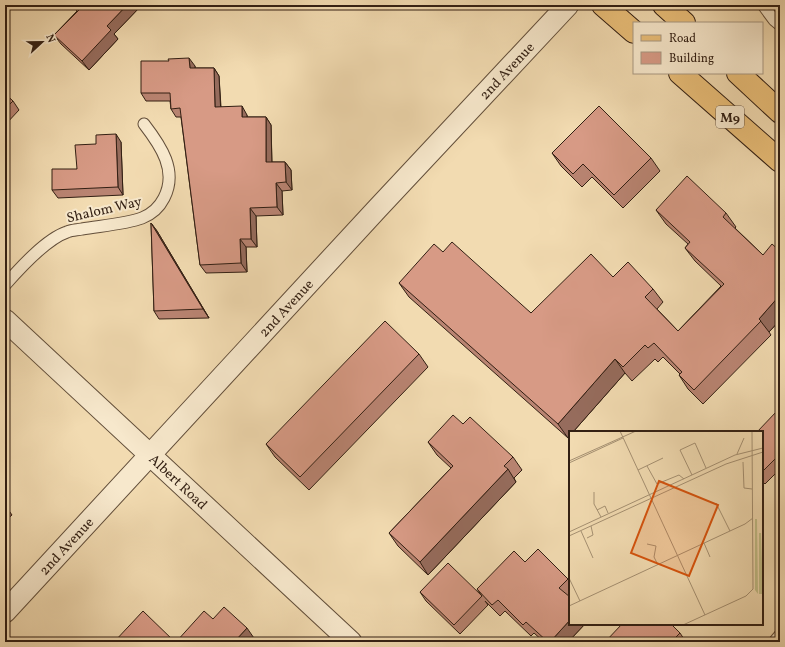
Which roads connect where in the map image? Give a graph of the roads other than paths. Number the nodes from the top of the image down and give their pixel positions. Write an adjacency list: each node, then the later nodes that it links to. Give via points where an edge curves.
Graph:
1 (568, 5): 15 (street, 2nd Avenue)
2 (603, 5): 7 (main road)
3 (664, 5): 5 (main road)
4 (763, 5): 6 (lane)
5 (683, 22)
6 (780, 25)
7 (633, 31)
8 (681, 74): 12 (main road, M9)
9 (739, 74): 10 (main road, M9)
10 (780, 112)
11 (144, 124): 13 (lane, Shalom Way, via 164,153 169,174 168,190 153,213 141,218 67,232 47,242)
12 (780, 161)
13 (5, 285)
14 (5, 320): 15 (street, Albert Road)
15 (151, 454): 16 (street, 2nd Avenue); 18 (street, Albert Road)
16 (5, 612)
17 (780, 635): 19 (lane)
18 (351, 642)
19 (774, 642)

